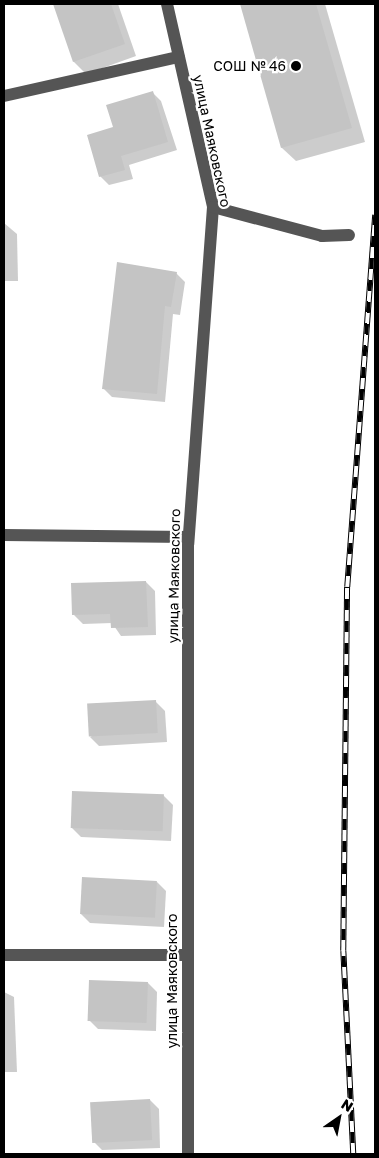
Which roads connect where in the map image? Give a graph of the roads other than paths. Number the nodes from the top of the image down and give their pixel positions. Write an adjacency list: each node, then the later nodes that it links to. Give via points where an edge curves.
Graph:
1 (167, 4): 2 (street, улица Маяковского)
2 (179, 57): 3 (street); 4 (street, улица Маяковского)
3 (4, 96)
4 (213, 207): 5 (street, via 322,236); 7 (street, улица Маяковского)
5 (349, 235)
6 (4, 535): 7 (street)
7 (188, 536): 9 (street, улица Маяковского)
8 (4, 955): 9 (street)
9 (187, 955): 10 (street, улица Маяковского)
10 (188, 1154)

